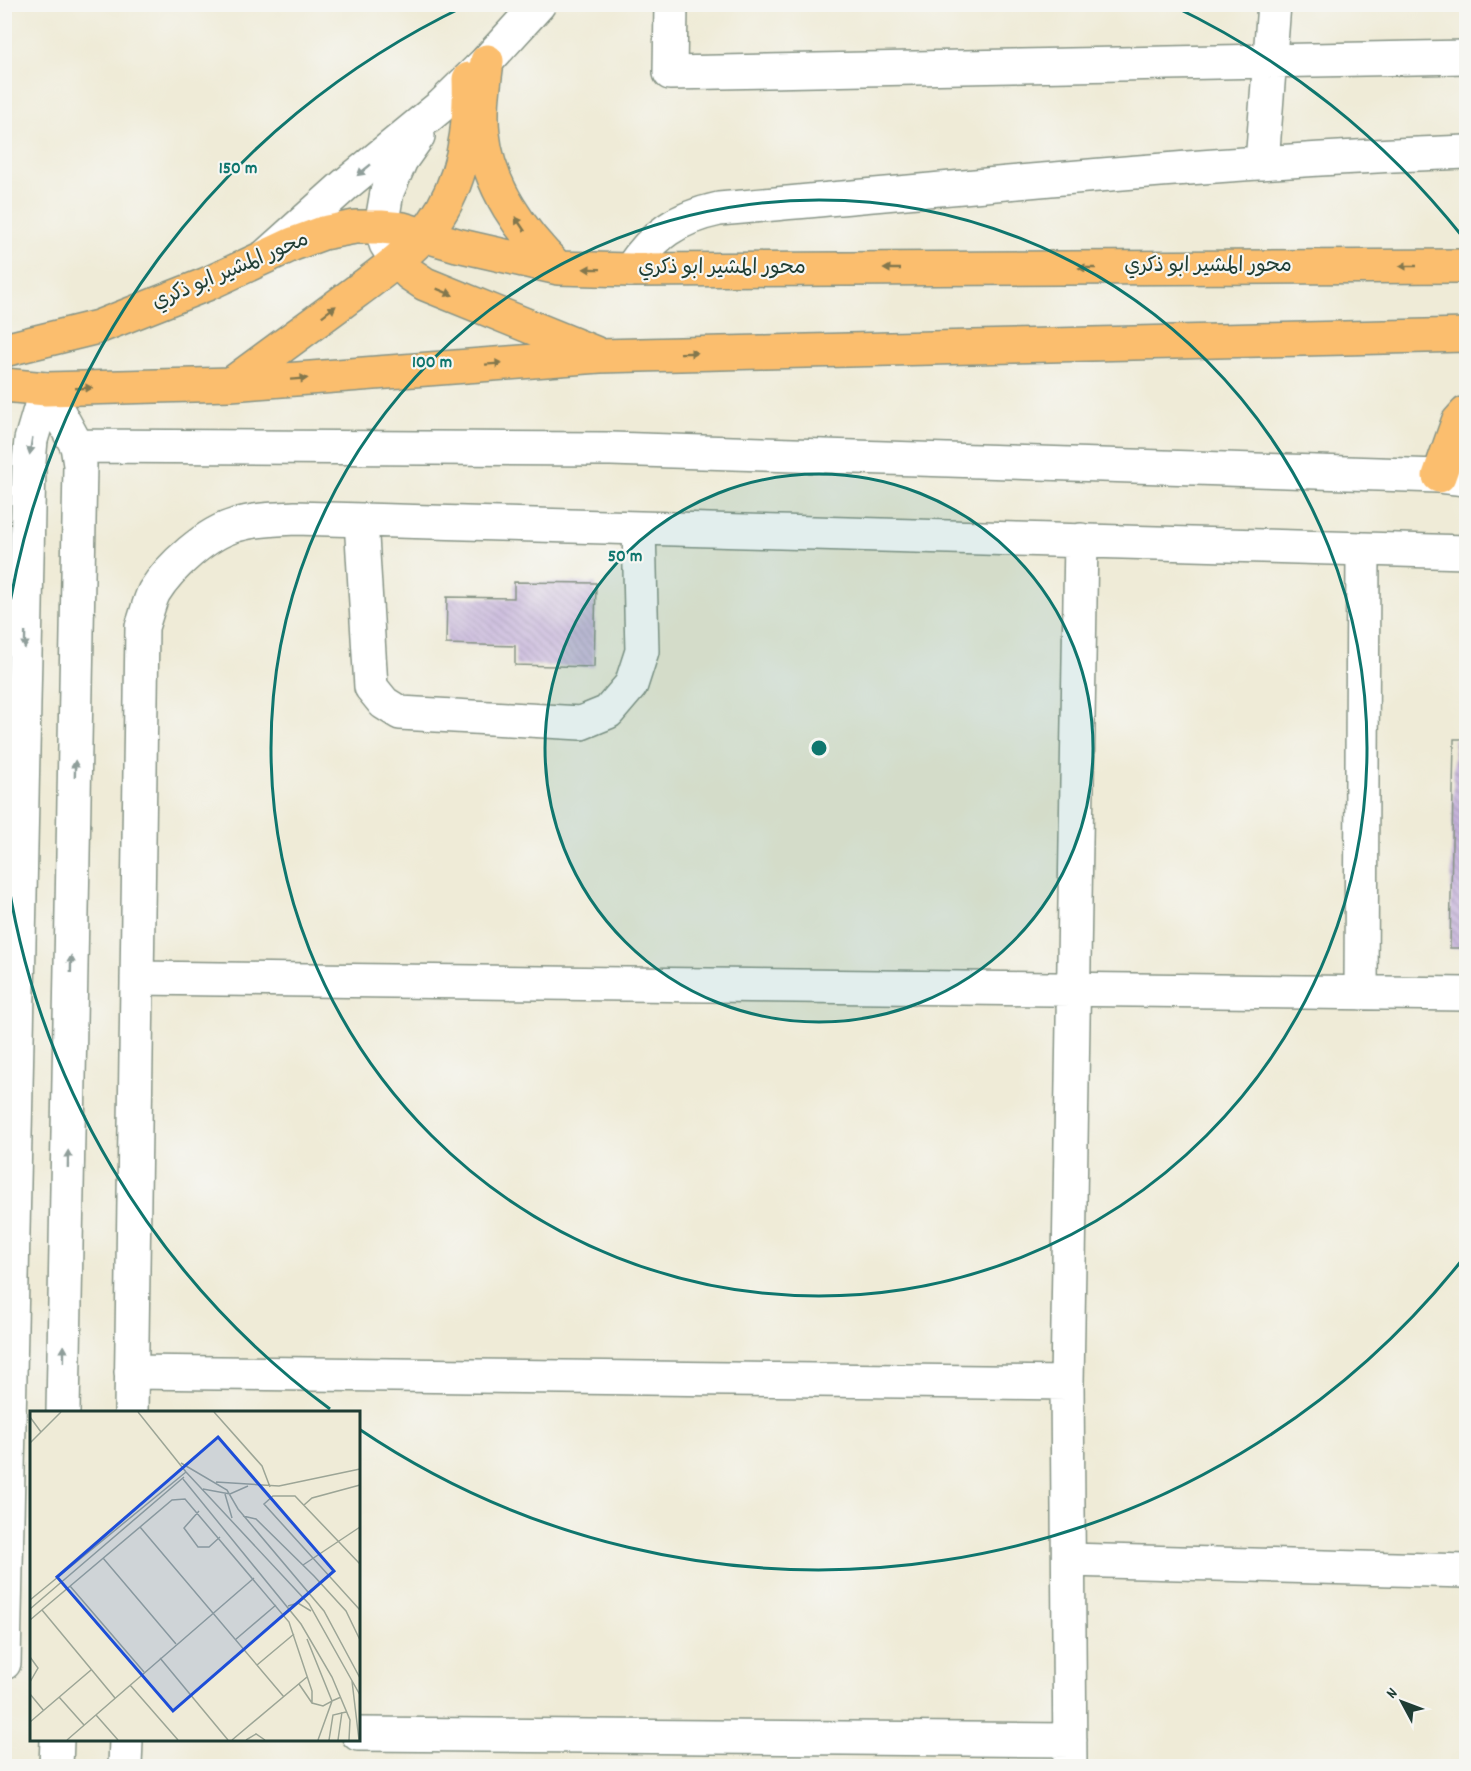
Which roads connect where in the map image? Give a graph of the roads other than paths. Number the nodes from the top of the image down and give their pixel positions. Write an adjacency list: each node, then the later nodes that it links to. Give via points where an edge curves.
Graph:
1 (539, 4): 6 (street)
2 (671, 4): 5 (street, via 670,73)
3 (1274, 4): 5 (street)
4 (1467, 57): 5 (street)
5 (1270, 61): 9 (street)
6 (478, 70): 7 (street); 11 (main road, via 462,161 439,212); 15 (main road, one-way to 6, via 519,224 491,168 483,136)
7 (441, 106): 10 (street, via 401,160 387,192); 12 (street, one-way to 12)
8 (1467, 152): 9 (street)
9 (1262, 164): 16 (street, via 719,209 669,228 653,240)
10 (381, 227): 11 (main road, محور المشير ابو ذكري); 12 (main road, محور المشير ابو ذكري, via 323,233); 13 (street)
11 (423, 235): 13 (main road); 15 (main road, محور المشير ابو ذكري)
12 (264, 258): 18 (main road, محور المشير ابو ذكري, via 98,327)
13 (397, 261): 19 (main road, one-way to 19, via 425,284); 20 (main road, one-way to 13)
14 (1467, 266): 16 (main road, محور المشير ابو ذكري, one-way to 16)
15 (558, 268): 16 (main road, محور المشير ابو ذكري, one-way to 15)
16 (630, 270)
17 (1467, 335): 19 (main road, one-way to 17)
18 (4, 350)
19 (600, 356): 20 (main road, one-way to 19)
20 (231, 384): 22 (main road, one-way to 20)
21 (4, 385): 22 (main road)
22 (46, 389): 24 (street); 41 (street, one-way to 41, via 31,440 29,462)
23 (1467, 413): 25 (main road, via 1458,422)
24 (77, 446): 25 (street, via 611,449); 37 (street, one-way to 24, via 80,465)
25 (1453, 478)
26 (361, 520): 27 (street); 27 (street, via 371,687 384,704 400,713 581,723 608,712 632,685 642,651); 31 (street, via 268,519 234,525 203,542 175,566 154,592 142,627)
27 (639, 528): 28 (street)
28 (1081, 540): 29 (street); 32 (street)
29 (1363, 549): 30 (street); 33 (street)
30 (1467, 552)
31 (137, 978): 32 (street); 35 (street)
32 (1074, 989): 33 (street); 36 (street)
33 (1361, 993): 34 (street)
34 (1467, 994)
35 (131, 1372): 36 (street); 38 (street)
36 (1067, 1383): 39 (street)
37 (63, 1411)
38 (131, 1411)
39 (1069, 1560): 40 (street); 45 (street)
40 (1467, 1571)
41 (4, 1663)
42 (360, 1734): 45 (street)
43 (57, 1741): 46 (street)
44 (126, 1741): 47 (street)
45 (1070, 1753)
46 (56, 1767)
47 (125, 1767)

